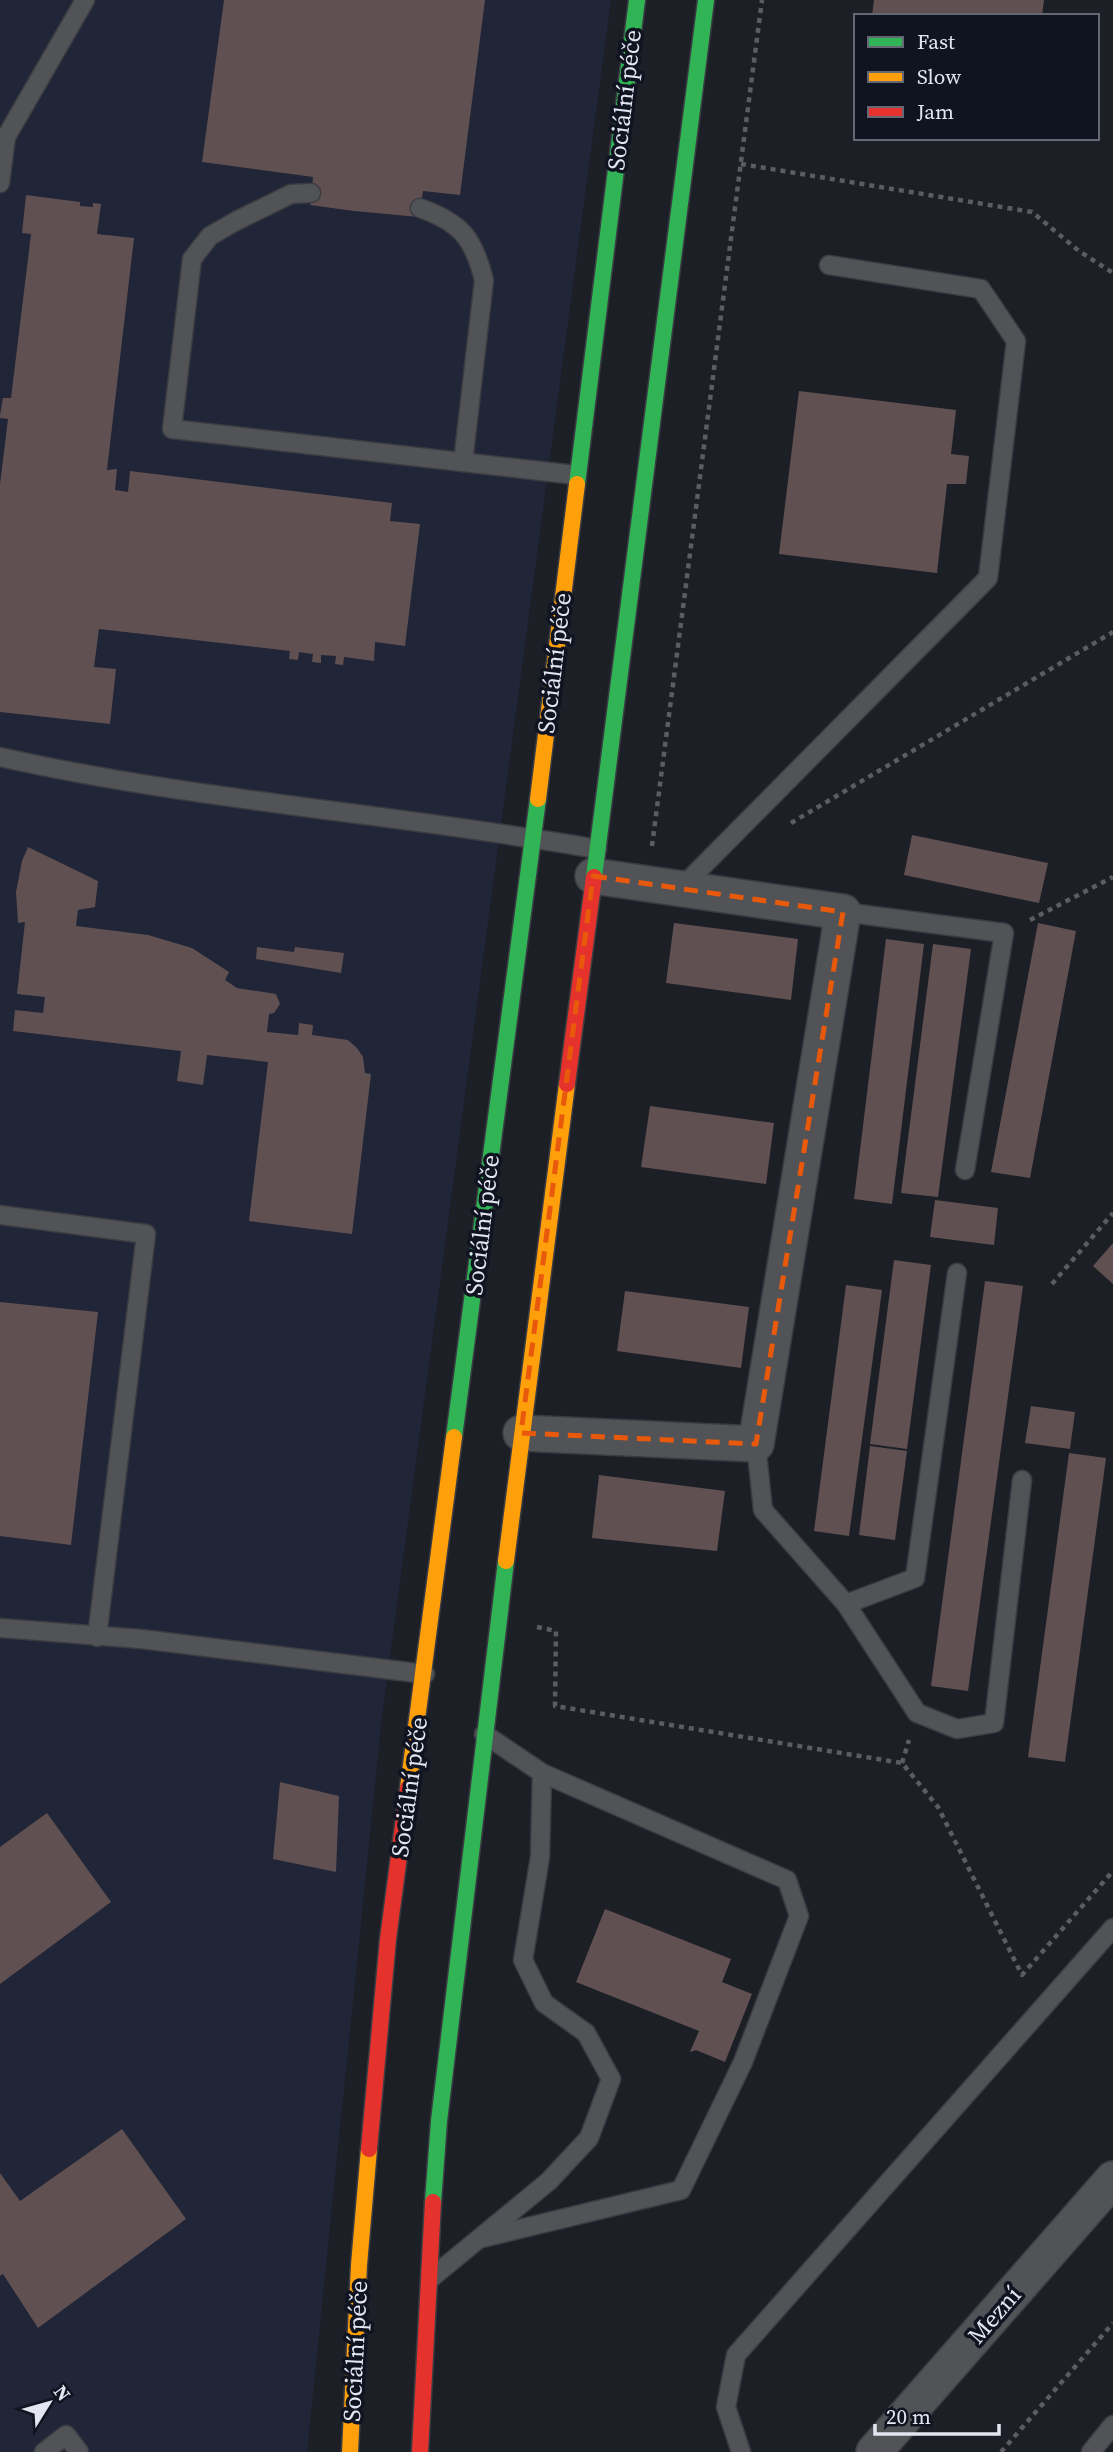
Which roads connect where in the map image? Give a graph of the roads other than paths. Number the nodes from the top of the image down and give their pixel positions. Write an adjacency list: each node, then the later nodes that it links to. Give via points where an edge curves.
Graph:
1 (85, 0): 4 (lane, via 6,137)
2 (637, 0): 9 (main road, Sociální péče)
3 (706, 0): 12 (main road)
4 (0, 183)
5 (311, 192): 8 (lane, via 291,194 236,221 210,236 192,259 172,429)
6 (420, 208): 8 (lane, via 460,228 477,253 485,279)
7 (829, 265): 13 (lane, via 981,289 1016,341 988,578)
8 (463, 462): 9 (lane)
9 (576, 475): 11 (main road, Sociální péče)
10 (0, 757): 11 (lane, via 318,811)
11 (533, 837): 12 (lane); 24 (main road, Sociální péče)
12 (595, 862): 13 (street); 18 (main road)
13 (664, 886): 14 (street)
14 (843, 912): 15 (lane, via 1004,933); 19 (street)
15 (965, 1170)
16 (0, 1215): 23 (lane, via 146,1234)
17 (957, 1273): 21 (lane, via 915,1578)
18 (521, 1433): 19 (street); 25 (main road)
19 (756, 1444): 21 (lane, via 763,1510)
20 (1022, 1479): 21 (lane, via 994,1723 957,1729 917,1713)
21 (846, 1604)
22 (0, 1628): 23 (lane)
23 (97, 1637): 24 (lane)
24 (425, 1674): 34 (main road, Sociální péče, via 388,1939 359,2265)
25 (484, 1734): 26 (lane); 30 (main road, via 439,2121)
26 (542, 1773): 29 (lane, via 540,1857 523,1960 544,2003 586,2033 611,2079 589,2137 549,2181); 29 (lane, via 786,1880 799,1916 743,2062 681,2190)
27 (1113, 1928): 36 (lane, via 736,2355 726,2407)
28 (1113, 2179): 37 (street, Mezní)
29 (482, 2238): 30 (lane)
30 (427, 2281): 35 (main road)
31 (1113, 2426): 38 (lane)
32 (44, 2452): 33 (lane, via 66,2435)
33 (79, 2452)
34 (350, 2452)
35 (420, 2452)
36 (741, 2452)
37 (874, 2452)
38 (1091, 2452)

